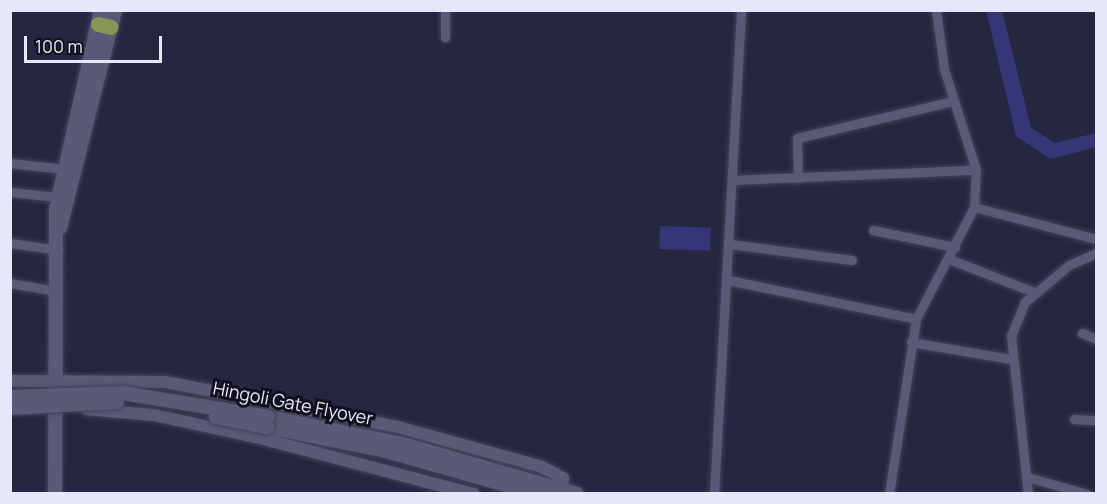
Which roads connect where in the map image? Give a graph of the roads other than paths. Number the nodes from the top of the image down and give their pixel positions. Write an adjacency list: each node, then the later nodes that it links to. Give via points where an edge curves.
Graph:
1 (115, 10): 5 (main road)
2 (445, 10): 6 (street)
3 (741, 10): 12 (street)
4 (936, 10): 7 (street)
5 (103, 20): 9 (main road); 17 (main road)
6 (445, 37)
7 (954, 101): 10 (street); 11 (street, via 797,138)
8 (10, 163): 9 (street)
9 (64, 169): 14 (main road)
10 (976, 170): 11 (street); 15 (street)
11 (798, 178): 12 (street)
12 (733, 180): 20 (street)
13 (10, 192): 14 (street)
14 (57, 197): 17 (main road)
15 (974, 207): 18 (street); 21 (street)
16 (873, 230): 21 (street)
17 (59, 233): 22 (main road)
18 (1096, 239)
19 (10, 243): 22 (street)
20 (730, 244): 25 (street); 26 (street)
21 (955, 247): 24 (street)
22 (59, 250): 28 (main road)
23 (1096, 253): 29 (street, via 1069,265)
24 (949, 259): 29 (street); 30 (street)
25 (852, 260)
26 (728, 280): 30 (street); 49 (street)
27 (10, 284): 28 (street)
28 (56, 291): 35 (main road)
29 (1036, 293): 34 (street, via 1025,302 1011,336)
30 (916, 319): 33 (street)
31 (1082, 333): 32 (street)
32 (1096, 339)
33 (910, 342): 34 (street); 50 (street)
34 (1010, 359): 43 (street)
35 (55, 379): 36 (street); 39 (main road); 45 (street, via 165,382 398,427 542,467 563,478)
36 (10, 381)
37 (10, 397): 42 (main road, Hingoli Gate Flyover, bridge, via 123,393)
38 (10, 408): 42 (main road, Hingoli Gate Flyover, bridge, via 110,401)
39 (55, 411): 44 (street, via 154,415); 46 (main road)
40 (1074, 419): 41 (street)
41 (1096, 420)
42 (268, 422): 45 (main road, Hingoli Gate Flyover, via 393,441); 48 (main road, Hingoli Gate Flyover)
43 (1027, 477): 51 (street); 52 (street)
44 (439, 488): 47 (street)
45 (568, 492)
46 (55, 494)
47 (474, 494)
48 (538, 494)
49 (714, 494)
50 (889, 494)
51 (1028, 494)
52 (1087, 494)

